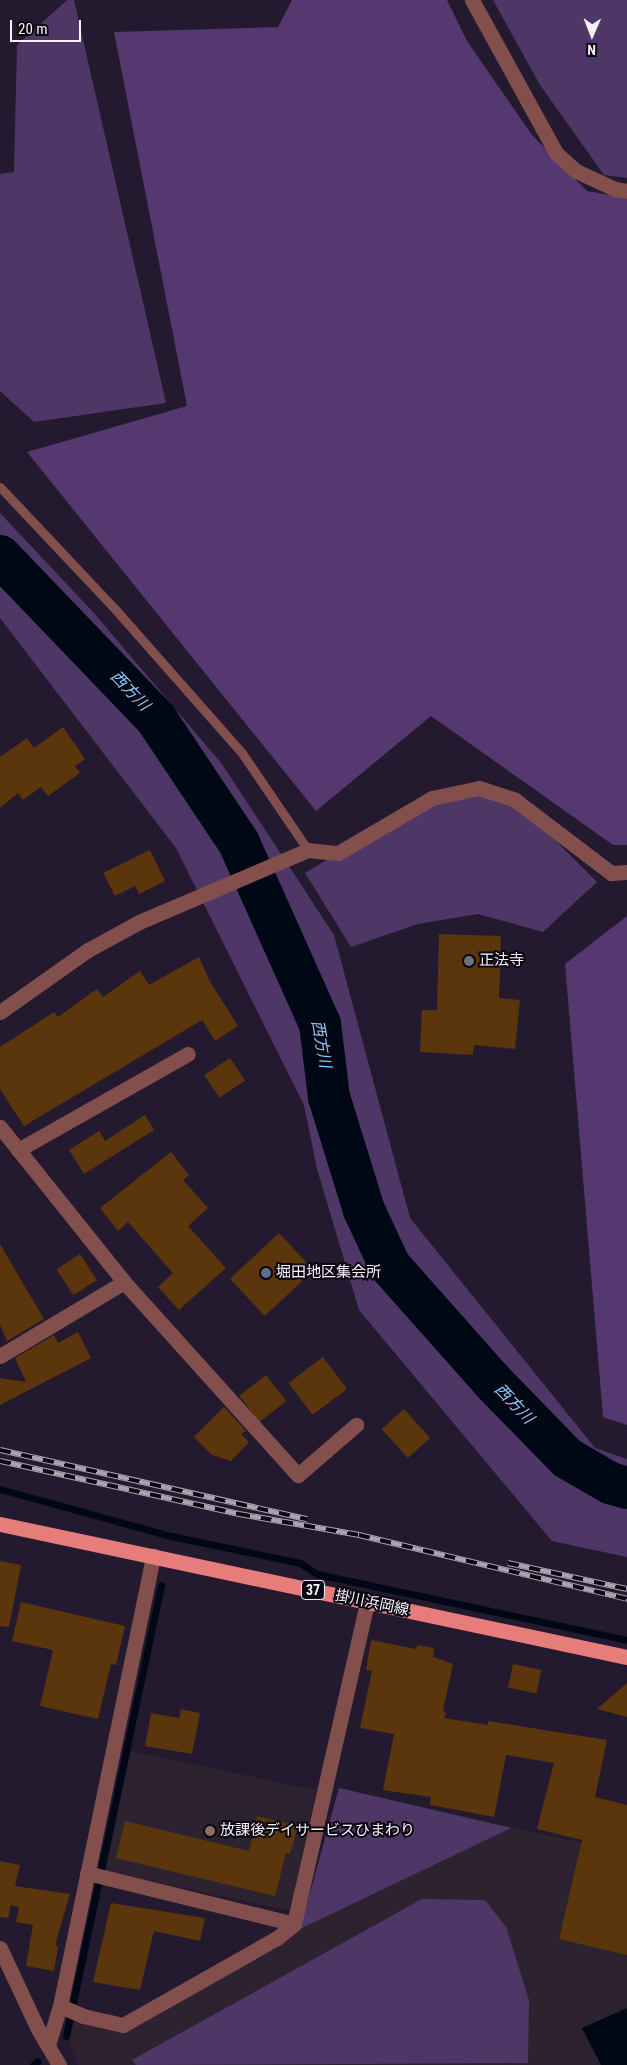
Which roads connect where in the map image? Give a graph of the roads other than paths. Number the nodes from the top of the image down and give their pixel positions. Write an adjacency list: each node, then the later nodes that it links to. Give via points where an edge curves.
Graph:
1 (472, 0): 2 (street, via 556,153 576,171 615,190)
2 (627, 191)
3 (0, 487): 4 (lane, via 115,609 242,753)
4 (308, 850): 5 (street, via 338,852 432,798 479,788 514,800 611,873); 6 (street, via 139,922 88,950)
5 (627, 872)
6 (0, 1012)
7 (188, 1054): 9 (street)
8 (0, 1128): 9 (street)
9 (18, 1150): 10 (street)
10 (124, 1282): 11 (street); 12 (street, via 298,1474)
11 (0, 1356)
12 (356, 1425)
13 (0, 1524): 14 (main road, 掛川浜岡線 / 37)
14 (152, 1556): 15 (main road, 掛川浜岡線 / 37); 17 (street)
15 (367, 1602): 16 (main road, 掛川浜岡線 / 37); 18 (street)
16 (627, 1657)
17 (88, 1873): 18 (street); 20 (street)
18 (294, 1924): 20 (street, via 277,1938 123,2025)
19 (0, 1948): 21 (street)
20 (67, 2009): 21 (street)
21 (48, 2045): 22 (street)
22 (59, 2065)

